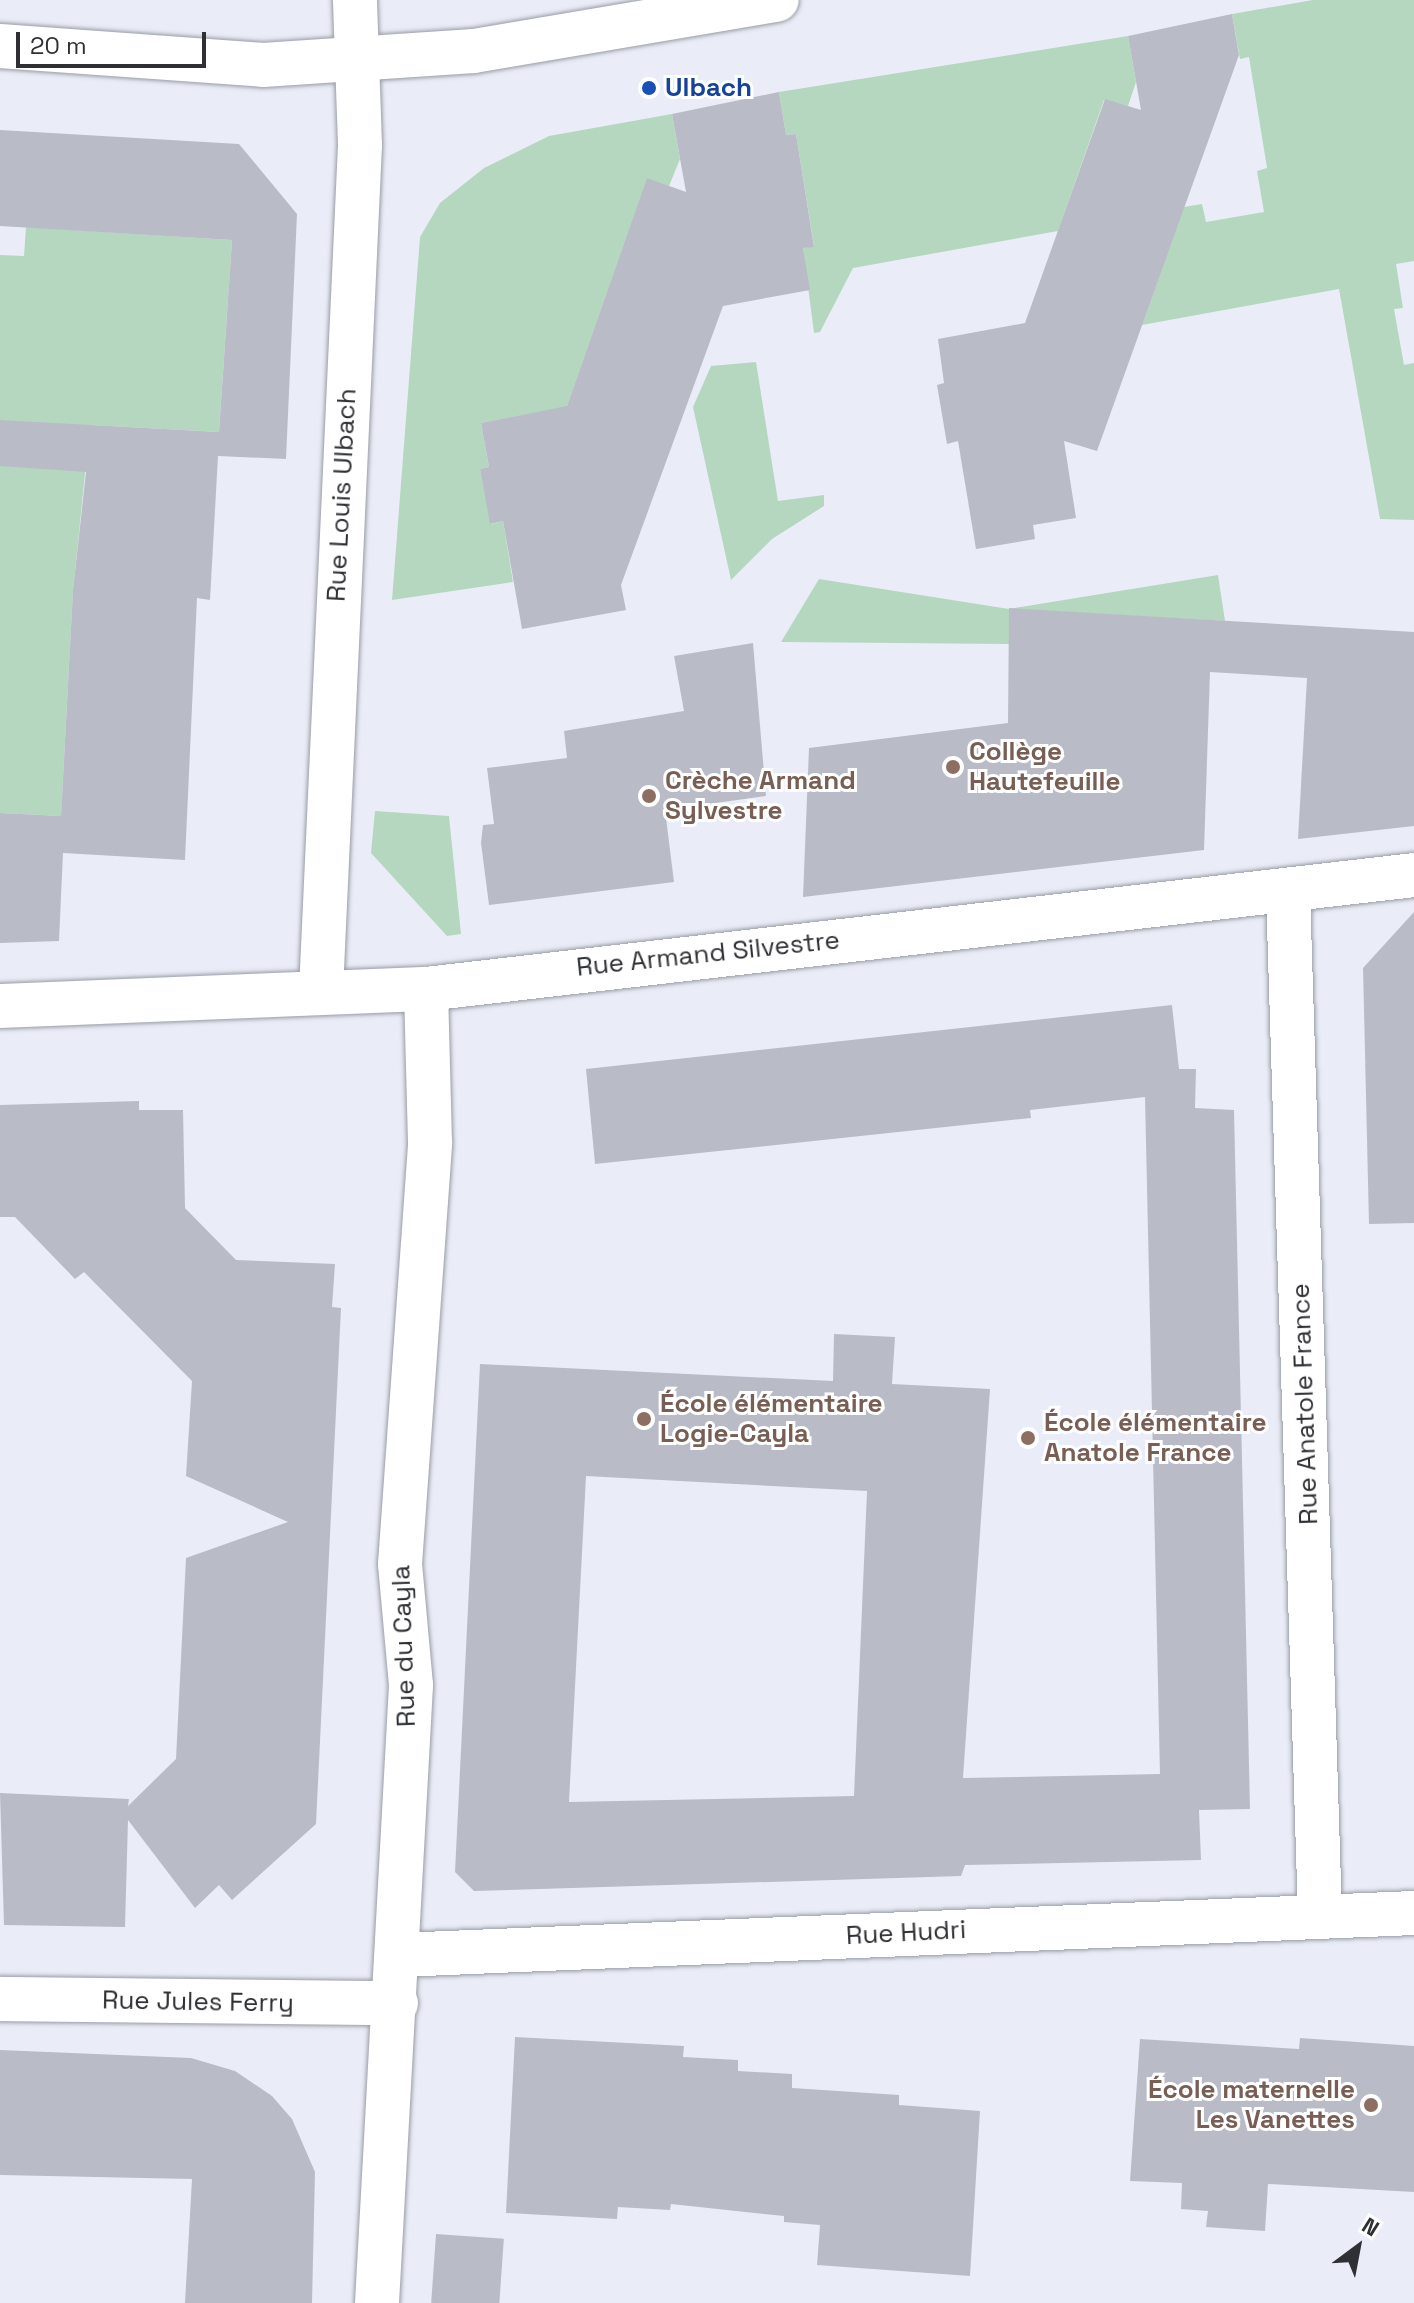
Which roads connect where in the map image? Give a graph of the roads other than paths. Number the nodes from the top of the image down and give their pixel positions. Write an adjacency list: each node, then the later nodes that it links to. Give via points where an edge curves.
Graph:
1 (355, 0): 4 (street, Rue Louis Ulbach)
2 (777, 0): 4 (street, via 474,51)
3 (0, 46): 4 (street, via 263,65)
4 (355, 59): 8 (street, Rue Louis Ulbach, via 360,145)
5 (1414, 875): 6 (street, Rue Armand Silvestre)
6 (1288, 892): 7 (street, Rue Armand Silvestre); 11 (street, Rue Anatole France)
7 (426, 989): 8 (street, Rue Armand Silvestre); 12 (street, Rue du Cayla, via 430,1143 400,1564 411,1685)
8 (321, 991): 9 (street, Rue Armand Silvestre)
9 (0, 1006)
10 (1414, 1913): 11 (street, Rue Hudri)
11 (1320, 1915): 12 (street, Rue Hudri)
12 (399, 1955): 14 (street, Rue du Cayla)
13 (0, 1999): 14 (street, Rue Jules Ferry)
14 (396, 2003): 15 (street, Rue du Cayla)
15 (377, 2303)

